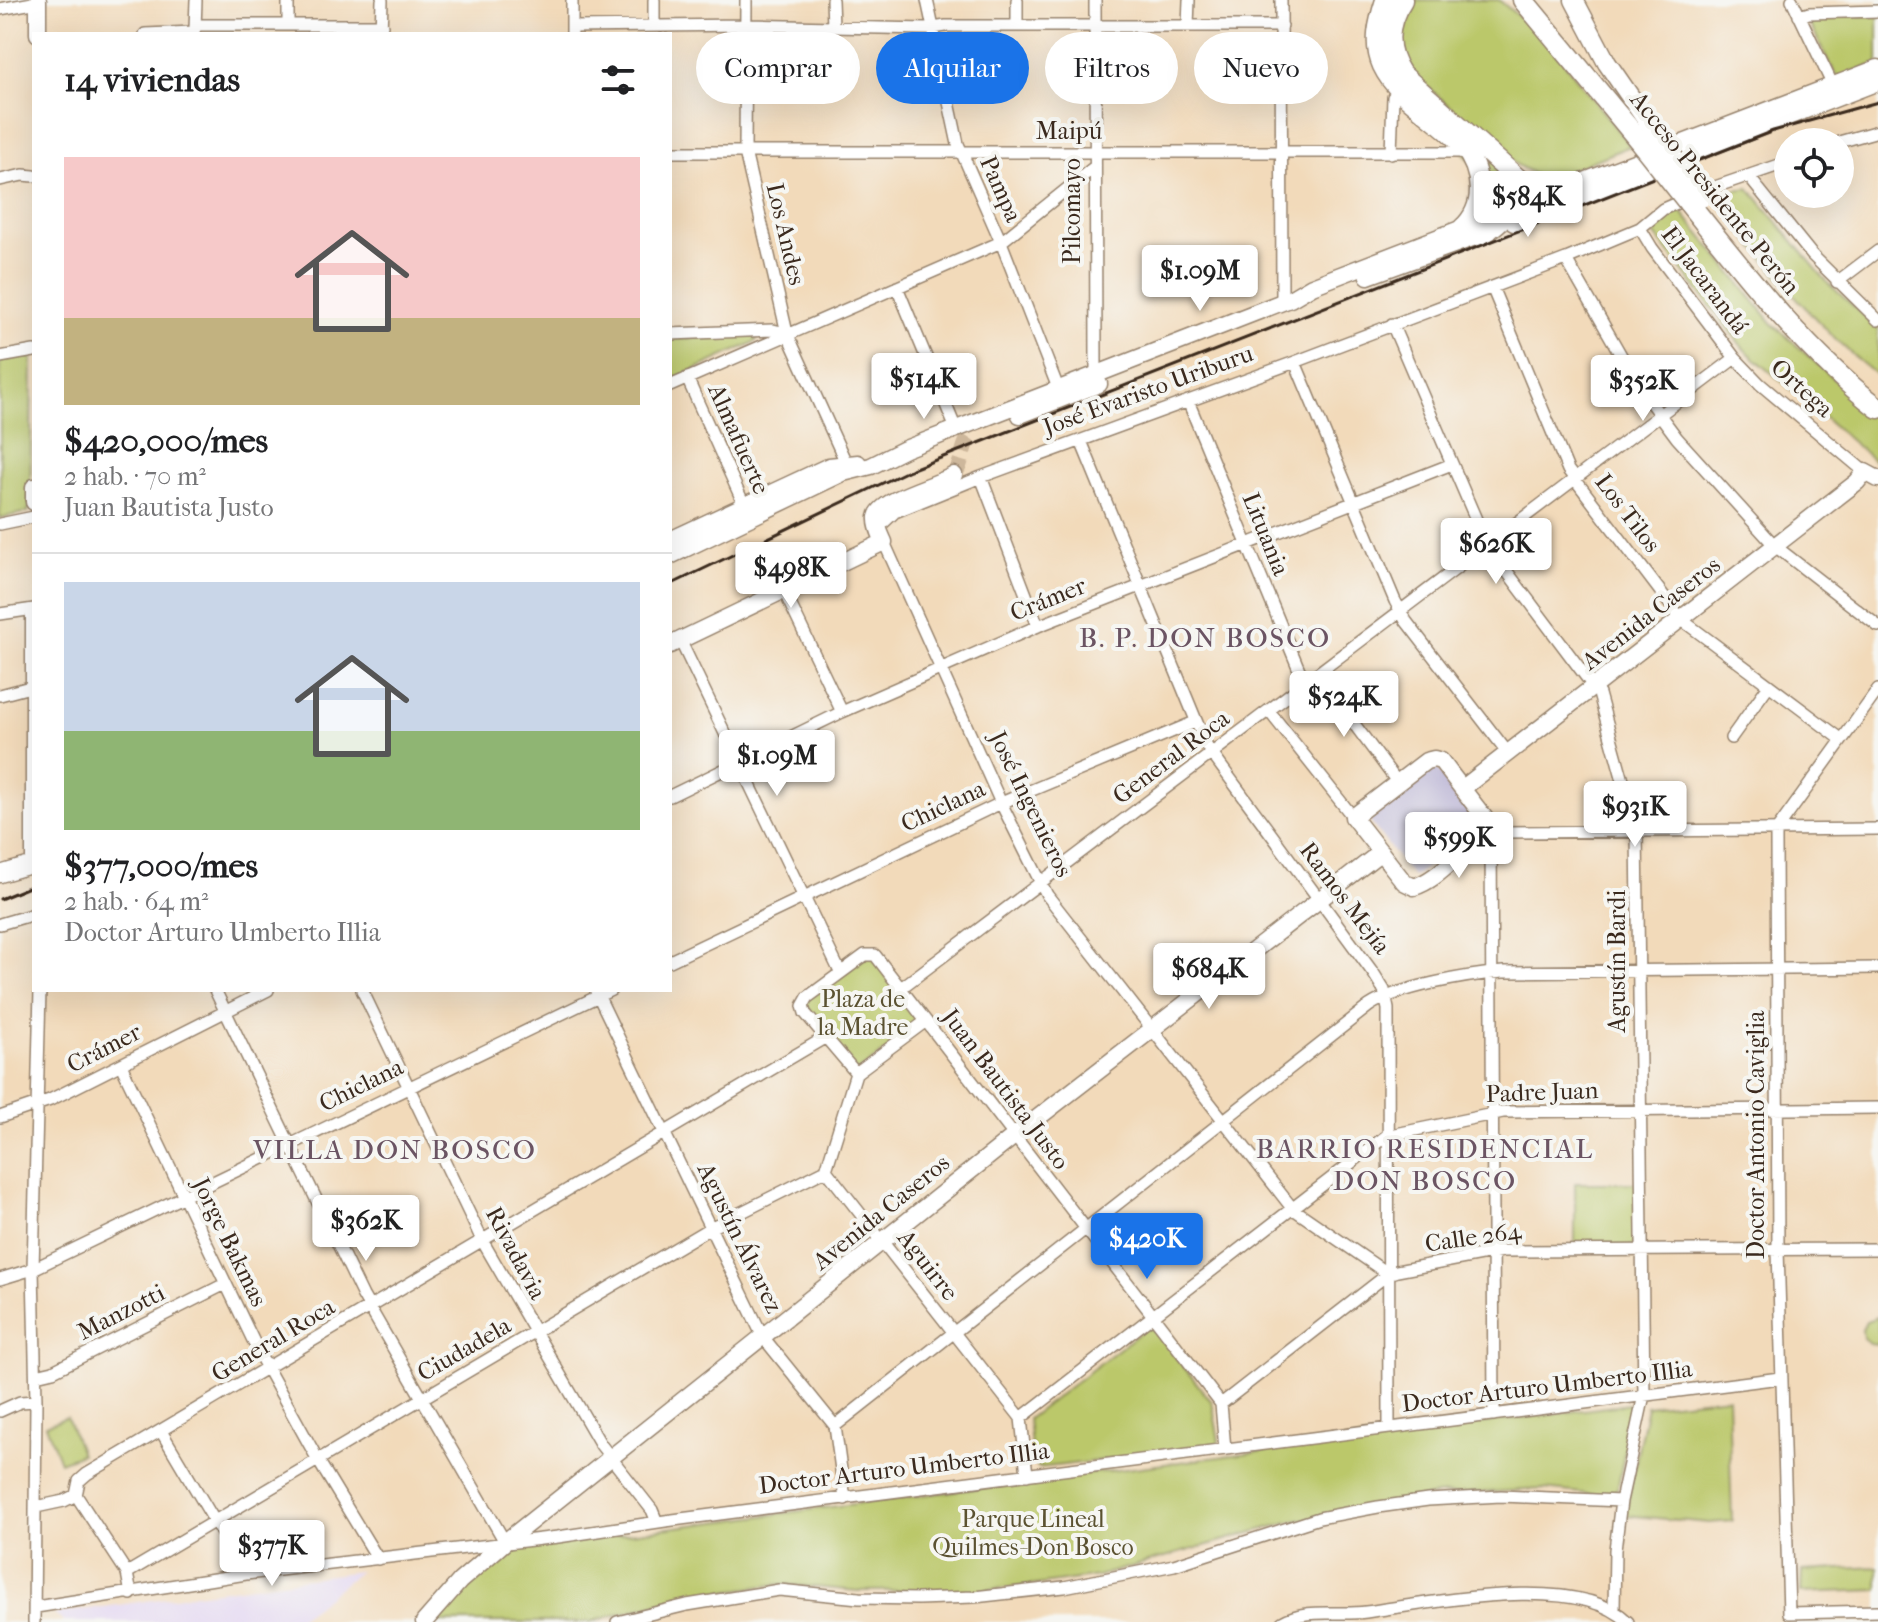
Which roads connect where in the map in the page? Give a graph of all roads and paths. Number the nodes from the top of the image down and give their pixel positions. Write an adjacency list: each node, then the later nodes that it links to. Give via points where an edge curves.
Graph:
1 (196, 0): 33 (street)
2 (288, 0): 24 (street)
3 (382, 0): 34 (street)
4 (572, 0): 35 (street)
5 (654, 0): 26 (street)
6 (746, 0): 25 (street, Los Andes)
7 (832, 0): 27 (street)
8 (927, 0): 32 (street, Pampa)
9 (1017, 0): 28 (street)
10 (1095, 0): 29 (street, Pilcomayo)
11 (1189, 0): 30 (street)
12 (1281, 0): 31 (street)
13 (1385, 0): 50 (main road, via 1377,31 1383,67 1399,89)
14 (1402, 0): 54 (highway, via 1389,39 1397,68)
15 (1507, 0): 38 (highway)
16 (1523, 0): 38 (highway, Acceso Presidente Perón)
17 (1574, 0): 45 (main road)
18 (1792, 0): 23 (street)
19 (38, 1): 21 (street); 36 (street)
20 (1858, 6): 22 (street); 23 (street)
21 (0, 9)
22 (1878, 11)
23 (1799, 16): 41 (street)
24 (288, 25): 33 (street); 34 (street)
25 (745, 25): 26 (street); 27 (street); 48 (street, Los Andes)
26 (654, 26): 35 (street)
27 (833, 26): 32 (street)
28 (1017, 26): 29 (street); 32 (street)
29 (1094, 26): 30 (street); 53 (street, Pilcomayo)
30 (1188, 26): 31 (street)
31 (1282, 26): 49 (street)
32 (934, 28): 51 (street, Pampa)
33 (195, 30): 37 (street)
34 (382, 30)
35 (572, 30)
36 (38, 32)
37 (170, 32)
38 (1567, 54): 45 (highway, Acceso Presidente Perón)
39 (1878, 68): 41 (street)
40 (1878, 82): 41 (street)
41 (1835, 91): 46 (street)
42 (1393, 97): 52 (street)
43 (1878, 131): 44 (street)
44 (1854, 138)
45 (1650, 140): 62 (highway, Acceso Presidente Perón, bridge)
46 (1704, 141): 60 (street); 63 (street)
47 (672, 152): 48 (street, Maipú)
48 (745, 152): 51 (street, Maipú); 75 (street, Los Andes)
49 (1280, 152): 52 (street, Maipú); 53 (street, Maipú); 72 (street)
50 (1468, 152): 52 (street, Maipú); 61 (main road)
51 (962, 153): 53 (street, Maipú); 66 (street, Pampa)
52 (1391, 153)
53 (1094, 154): 56 (street, Pilcomayo)
54 (1497, 160): 60 (highway, via 1519,180 1538,188); 63 (highway, via 1511,181)
55 (1774, 167): 58 (street, José Evaristo Uriburu)
56 (1093, 168): 66 (street); 82 (street, Pilcomayo)
57 (32, 176): 59 (street)
58 (1749, 177): 64 (street, José Evaristo Uriburu, via 1663,209); 69 (street)
59 (0, 180)
60 (1571, 185): 63 (street)
61 (1479, 193): 63 (main road, via 1484,204); 65 (main road)
62 (1695, 200): 86 (highway, Acceso Presidente Perón, via 1818,338); 88 (highway, Acceso Presidente Perón, via 1774,309)
63 (1508, 215): 65 (highway)
64 (1640, 228): 68 (street, José Evaristo Uriburu); 79 (street, El Jacarandá)
65 (1471, 232): 72 (street)
66 (1001, 242): 70 (street); 85 (street, Pampa)
67 (1878, 251): 69 (street)
68 (1566, 259): 71 (street, José Evaristo Uriburu); 89 (street)
69 (1837, 282): 73 (street)
70 (897, 287): 75 (street); 90 (street)
71 (1492, 287): 74 (street, José Evaristo Uriburu); 98 (street, Los Tilos)
72 (1286, 301): 81 (street)
73 (1878, 320)
74 (1392, 324): 80 (street, José Evaristo Uriburu); 93 (street, Agustín Bardi)
75 (787, 333): 76 (street); 83 (street); 94 (street, Los Andes)
76 (672, 334)
77 (32, 351): 78 (street)
78 (0, 357)
79 (1735, 358): 89 (street, General Roca); 96 (street, Ortega, via 1795,416)
80 (1295, 362): 87 (street, José Evaristo Uriburu); 100 (street)
81 (1126, 363): 82 (street); 90 (street, via 1094,387)
82 (1096, 374): 85 (street)
83 (687, 378): 84 (street); 101 (street, Almafuerte)
84 (672, 385)
85 (1058, 388): 90 (street)
86 (1878, 391)
87 (1188, 401): 91 (street, José Evaristo Uriburu); 106 (street, Lituania)
88 (1878, 408)
89 (1659, 416): 98 (street, General Roca); 108 (street)
90 (964, 432): 92 (street)
91 (1081, 441): 97 (street, José Evaristo Uriburu); 110 (street, Ramos Mejía)
92 (905, 449): 94 (street); 99 (street)
93 (1452, 464): 100 (street, Crámer); 107 (street, Agustín Bardi)
94 (838, 465): 99 (street, via 781,496); 101 (street)
95 (954, 475): 104 (street, via 885,505 877,516)
96 (1872, 476): 108 (street, Avenida Caseros)
97 (981, 477): 104 (street, José Evaristo Uriburu, via 895,512); 116 (street)
98 (1575, 480): 107 (street, General Roca); 115 (street, Los Tilos)
99 (782, 502): 101 (street)
100 (1352, 504): 106 (street, Crámer); 113 (street)
101 (746, 511): 105 (street); 109 (street)
102 (32, 517): 103 (street)
103 (0, 524)
104 (881, 535): 111 (street, José Evaristo Uriburu); 119 (street, José Ingenieros)
105 (672, 539)
106 (1246, 544): 110 (street, Crámer); 121 (street, Lituania)
107 (1487, 545): 113 (street, General Roca); 124 (street, Agustín Bardi)
108 (1775, 546): 115 (street, Avenida Caseros); 117 (street)
109 (672, 555)
110 (1140, 586): 116 (street, Crámer); 129 (street, Ramos Mejía)
111 (784, 591): 118 (street, José Evaristo Uriburu); 128 (street)
112 (32, 610): 114 (street)
113 (1400, 611): 120 (street, General Roca); 132 (street)
114 (0, 614)
115 (1682, 620): 122 (street, Los Tilos); 124 (street, Avenida Caseros)
116 (1038, 626): 119 (street, Crámer)
117 (1878, 626)
118 (675, 643): 134 (street)
119 (941, 667): 128 (street, Crámer); 138 (street, José Ingenieros)
120 (1317, 674): 121 (street, General Roca); 135 (street)
121 (1305, 684): 127 (street, General Roca)
122 (1769, 685): 130 (street); 131 (street, Los Tilos)
123 (32, 687): 126 (street)
124 (1594, 687): 132 (street, Avenida Caseros); 141 (street, Agustín Bardi)
125 (1878, 690): 131 (street)
126 (0, 695)
127 (1269, 711): 133 (street, General Roca); 139 (street)
128 (842, 712): 134 (street, Crámer)
129 (1195, 722): 133 (street, Ramos Mejía); 138 (street, Chiclana)
130 (1731, 738)
131 (1841, 739): 142 (street)
132 (1508, 753): 136 (street, Avenida Caseros)
133 (1211, 755): 147 (street, General Roca); 149 (street, Ramos Mejía)
134 (740, 763): 137 (street, Crámer); 148 (street)
135 (1398, 783): 136 (street, via 1434,759); 139 (street)
136 (1463, 788): 143 (street)
137 (672, 795)
138 (1001, 803): 147 (street, José Ingenieros); 148 (street, Chiclana)
139 (1353, 817): 144 (street)
140 (1878, 829): 142 (street)
141 (1637, 831): 142 (street); 143 (street); 155 (street, Agustín Bardi)
142 (1776, 831): 154 (street, Doctor Antonio Caviglia)
143 (1491, 834): 144 (street, via 1414,887); 157 (street)
144 (1381, 852): 149 (street, Avenida Caseros)
145 (32, 865): 146 (street)
146 (0, 874)
147 (1039, 883): 158 (street, General Roca); 167 (street, José Ingenieros)
148 (805, 896): 152 (street, Chiclana); 156 (street)
149 (1318, 901): 164 (street, Ramos Mejía); 167 (street, Avenida Caseros)
150 (32, 915): 151 (street)
151 (0, 924)
152 (672, 960)
153 (1878, 968): 154 (street)
154 (1779, 969): 155 (street); 174 (street, Doctor Antonio Caviglia)
155 (1639, 970): 157 (street); 175 (street, Agustín Bardi)
156 (840, 972): 158 (street, Juan Bautista Justo, via 865,955 875,955); 168 (street, via 804,1001 805,1013)
157 (1491, 973): 164 (street); 176 (street)
158 (901, 988): 166 (street, Juan Bautista Justo)
159 (40, 992): 172 (street)
160 (216, 992): 165 (street)
161 (264, 992): 165 (street, Crámer)
162 (363, 992): 171 (street, Rivadavia)
163 (597, 993): 171 (street, Chiclana); 179 (street, Agustín Álvarez)
164 (1386, 996): 178 (street); 180 (street, Ramos Mejía)
165 (225, 1012): 169 (street, Crámer); 182 (street)
166 (926, 1021): 170 (street); 181 (street, Juan Bautista Justo)
167 (1151, 1031): 178 (street, José Ingenieros); 181 (street, Avenida Caseros)
168 (826, 1037): 170 (street); 179 (street, General Roca)
169 (121, 1065): 172 (street, Crámer); 184 (street, Jorge Bakmas)
170 (856, 1073): 183 (street)
171 (408, 1086): 182 (street, Chiclana); 188 (street, Rivadavia)
172 (37, 1106): 177 (street, Crámer); 194 (street)
173 (1878, 1108): 174 (street, Padre Juan)
174 (1779, 1110): 175 (street, Padre Juan); 191 (street, Doctor Antonio Caviglia)
175 (1639, 1111): 176 (street, Padre Juan); 193 (street, Agustín Bardi)
176 (1492, 1113): 180 (street, Padre Juan); 192 (street)
177 (0, 1117)
178 (1222, 1120): 185 (street, José Ingenieros); 186 (street)
179 (665, 1132): 187 (street, Agustín Álvarez); 188 (street, General Roca)
180 (1386, 1136): 185 (street, Padre Juan); 195 (street, Ramos Mejía)
181 (1013, 1137): 186 (street, Juan Bautista Justo); 189 (street, Avenida Caseros)
182 (290, 1145): 184 (street, Chiclana); 198 (street)
183 (826, 1170): 187 (street, Ciudadela); 189 (street, Aguirre)
184 (184, 1197): 194 (street, Chiclana); 197 (street, Jorge Bakmas)
185 (1292, 1208): 195 (street, José Ingenieros); 199 (street, Padre Juan)
186 (1085, 1227): 199 (street, Juan Bautista Justo); 200 (street)
187 (710, 1228): 201 (street, Ciudadela); 202 (street, Agustín Álvarez)
188 (483, 1242): 198 (street, General Roca); 201 (street, Rivadavia)
189 (882, 1242): 200 (street, Aguirre); 202 (street, Avenida Caseros)
190 (1878, 1249): 191 (street, Calle 264)
191 (1778, 1250): 193 (street, Calle 264); 205 (street, Doctor Antonio Caviglia)
192 (1493, 1251): 193 (street, Calle 264); 195 (street, Calle 264); 211 (street)
193 (1642, 1251): 206 (street, Agustín Bardi)
194 (33, 1269): 196 (street, Chiclana); 204 (street)
195 (1388, 1274): 209 (street, Calle 264); 214 (street, Ramos Mejía)
196 (0, 1279)
197 (225, 1284): 203 (street, Jorge Bakmas); 204 (street, Manzotti)
198 (369, 1308): 203 (street, General Roca); 207 (street)
199 (1152, 1316): 209 (street, Juan Bautista Justo); 212 (street, Padre Juan)
200 (953, 1332): 212 (street, Aguirre); 213 (street)
201 (534, 1333): 207 (street, Ciudadela); 217 (street, Rivadavia)
202 (763, 1337): 213 (street, Agustín Álvarez); 217 (street, Avenida Caseros)
203 (267, 1369): 215 (street, General Roca); 218 (street, Jorge Bakmas)
204 (36, 1375): 208 (street)
205 (1780, 1378): 206 (street, Doctor Arturo Umberto Illia); 233 (street, Doctor Antonio Caviglia, via 1789,1613)
206 (1644, 1395): 211 (street, Doctor Arturo Umberto Illia); 222 (street, Agustín Bardi)
207 (422, 1399): 218 (street, Ciudadela); 226 (street)
208 (36, 1401): 210 (street); 223 (street)
209 (1221, 1404): 216 (street)
210 (0, 1411)
211 (1494, 1415): 214 (street, Doctor Arturo Umberto Illia)
212 (1021, 1418): 219 (street)
213 (835, 1426): 221 (street)
214 (1389, 1428): 216 (street, Doctor Arturo Umberto Illia)
215 (161, 1431): 220 (street, General Roca, via 87,1474); 224 (street)
216 (1225, 1449): 219 (street, Doctor Arturo Umberto Illia)
217 (610, 1458): 225 (street, Rivadavia); 226 (street, Avenida Caseros)
218 (318, 1460): 224 (street, Ciudadela); 227 (street, Jorge Bakmas)
219 (1027, 1475): 221 (street, Doctor Arturo Umberto Illia)
220 (76, 1495): 223 (street); 228 (street)
221 (845, 1499): 225 (street, Doctor Arturo Umberto Illia)
222 (1621, 1501): 232 (street, Agustín Bardi); 238 (street, via 1501,1496 1428,1500 1319,1518 1174,1565 1064,1587 918,1599 779,1590)
223 (36, 1507): 231 (street)
224 (214, 1520): 228 (street, Ciudadela); 229 (street)
225 (657, 1522): 226 (street, Doctor Arturo Umberto Illia)
226 (505, 1542): 227 (street, Doctor Arturo Umberto Illia); 237 (street, Avenida Caseros)
227 (378, 1559): 229 (street, Doctor Arturo Umberto Illia)
228 (127, 1573): 230 (street)
229 (246, 1574): 230 (street, Doctor Arturo Umberto Illia)
230 (131, 1594): 231 (street, Doctor Arturo Umberto Illia)
231 (36, 1607): 236 (street)
232 (1614, 1609): 234 (street, via 1583,1598 1530,1596 1471,1597); 241 (street)
233 (1878, 1611)
234 (1367, 1612): 235 (street); 240 (street)
235 (1317, 1617): 239 (street)
236 (34, 1622)
237 (424, 1622)
238 (617, 1622)
239 (1282, 1622)
240 (1337, 1622)
241 (1628, 1622)

